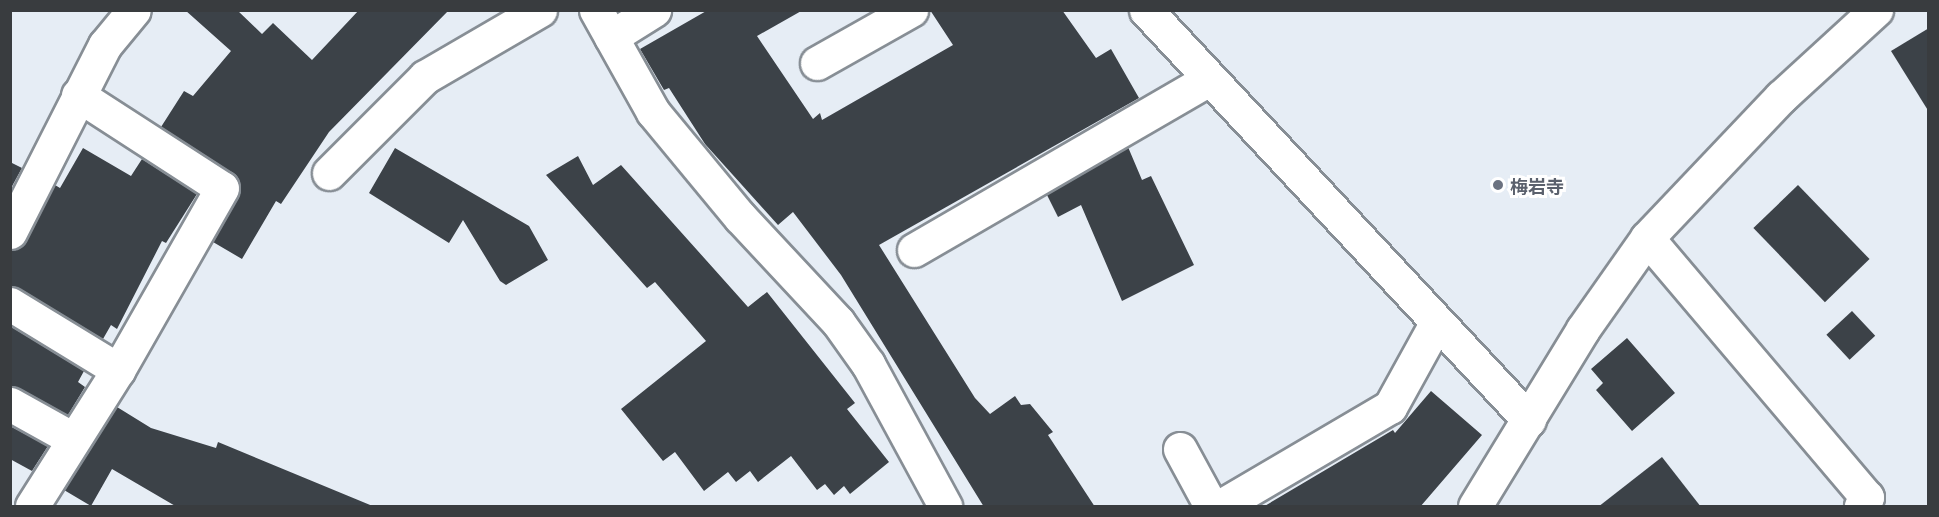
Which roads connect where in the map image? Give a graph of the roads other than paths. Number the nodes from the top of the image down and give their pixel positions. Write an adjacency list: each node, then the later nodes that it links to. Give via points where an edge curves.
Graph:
1 (134, 10): 10 (street, via 105,45)
2 (540, 10): 11 (street, via 425,77)
3 (654, 10): 7 (street)
4 (911, 10): 8 (street)
5 (1146, 10): 9 (street)
6 (1876, 10): 13 (street, via 1781,97)
7 (603, 24): 23 (street, via 653,112 740,217 838,322 868,364)
8 (817, 63)
9 (1209, 79): 14 (street); 16 (street)
10 (78, 96): 12 (street); 17 (street, via 222,188)
11 (329, 173)
12 (10, 232)
13 (1647, 238): 19 (street, via 1583,329); 27 (street, via 1867,497)
14 (914, 250)
15 (10, 304): 17 (street)
16 (1437, 322): 19 (street); 25 (street, via 1390,407)
17 (118, 370): 20 (street)
18 (10, 404): 20 (street)
19 (1528, 420): 26 (street)
20 (73, 439): 22 (street)
21 (1180, 449): 24 (street)
22 (33, 507)
23 (945, 507)
24 (1211, 507)
25 (1221, 507)
26 (1475, 507)
27 (1861, 507)

